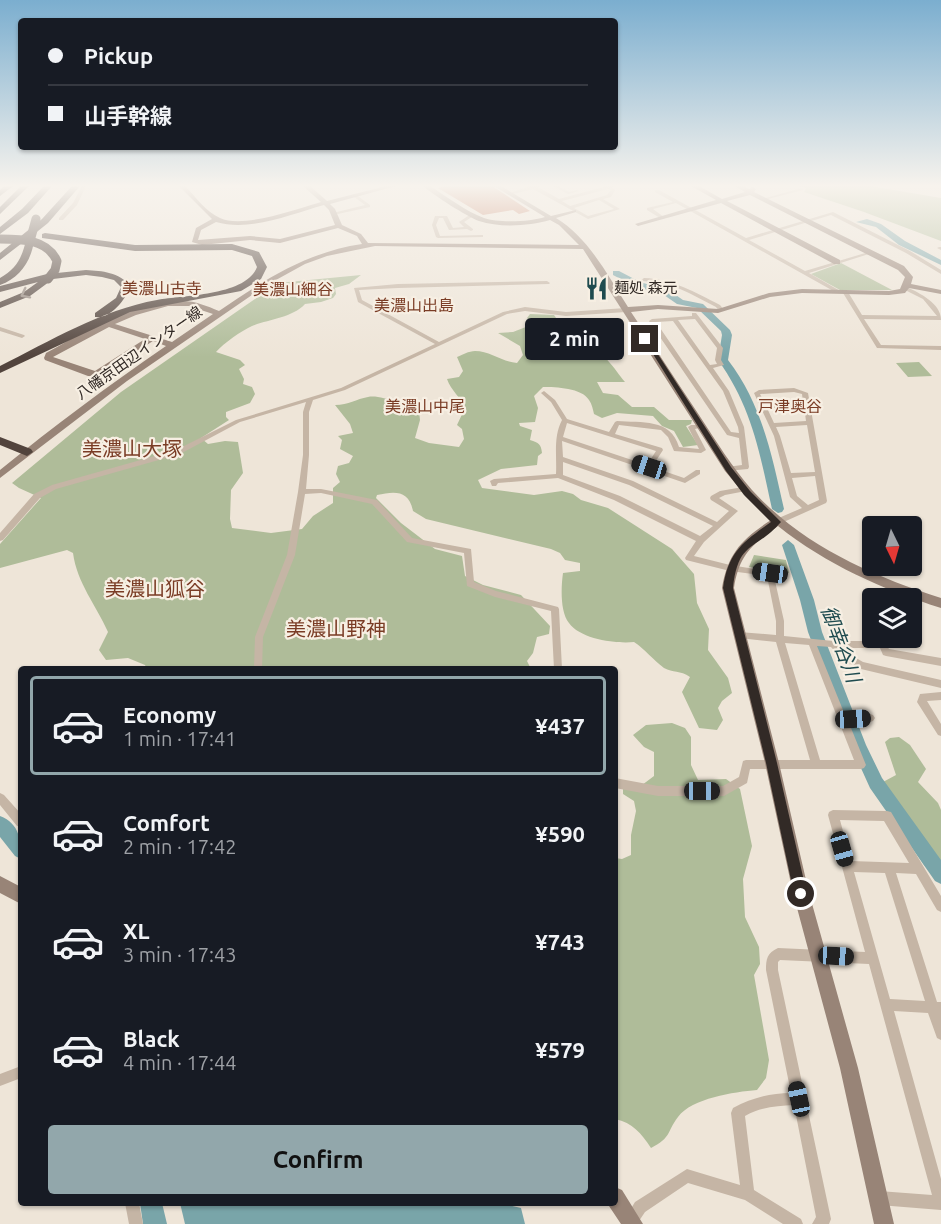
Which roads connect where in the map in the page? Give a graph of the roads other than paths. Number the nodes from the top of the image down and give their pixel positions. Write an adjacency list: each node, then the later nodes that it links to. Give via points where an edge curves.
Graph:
1 (15, 243): 14 (highway)
2 (17, 243): 14 (highway)
3 (30, 243): 19 (highway, bridge, via 28,256 20,268)
4 (36, 243): 25 (highway, one-way to 25, bridge, via 51,250 57,261 55,270 27,294)
5 (94, 243): 42 (highway, bridge, via 120,247 242,248 260,258 262,267 258,276 238,289 127,310)
6 (582, 243): 12 (street)
7 (751, 243): 17 (street)
8 (802, 243): 15 (street)
9 (853, 243): 13 (street)
10 (890, 243): 16 (street)
11 (366, 245): 12 (street, 八幡京田辺インター線); 29 (street, 八幡京田辺インター線, via 298,263)
12 (585, 247): 27 (street)
13 (870, 252): 15 (street); 21 (street, via 907,272)
14 (0, 256)
15 (837, 262): 17 (street)
16 (941, 272)
17 (804, 273): 24 (street)
18 (644, 279): 28 (street, via 659,279 682,287)
19 (0, 282)
20 (547, 283): 38 (street, via 356,289 360,302)
21 (907, 285): 23 (street); 24 (street, via 889,293); 32 (street, via 925,298)
22 (0, 288): 42 (highway, via 39,278 79,274 112,276 126,286 120,300 94,318)
23 (941, 290)
24 (843, 293): 28 (street, via 783,293); 31 (street)
25 (0, 305)
26 (691, 309): 27 (street); 28 (street); 30 (street)
27 (626, 310): 38 (street, via 566,314 525,309 493,317); 44 (street)
28 (721, 310)
29 (220, 314): 34 (street, via 180,303); 39 (street, 八幡京田辺インター線)
30 (696, 317): 33 (street); 41 (street, via 720,348 721,365)
31 (861, 317): 32 (street); 40 (street, via 879,347)
32 (941, 318)
33 (674, 319): 41 (street); 43 (street, via 652,321)
34 (108, 324): 37 (street); 37 (street, via 48,358 96,374)
35 (0, 329): 36 (street)
36 (22, 336)
37 (152, 338): 39 (street)
38 (439, 344): 46 (street, via 356,384)
39 (173, 345): 57 (street, 八幡京田辺インター線)
40 (941, 348)
41 (709, 367): 54 (street, via 726,391)
42 (0, 369)
43 (685, 370): 44 (street); 54 (street, via 729,434)
44 (667, 372): 52 (street)
45 (544, 393): 49 (street)
46 (310, 399): 68 (street); 74 (street, via 238,421 178,453 54,487 38,496)
47 (807, 404): 48 (street); 48 (street, via 801,391 759,392); 50 (street)
48 (763, 406): 51 (street)
49 (565, 420): 53 (street); 55 (street, via 559,428)
50 (809, 423): 51 (street); 62 (street)
51 (772, 425): 65 (street)
52 (700, 426): 53 (street, via 691,427 701,451 676,449 674,438 660,427 617,423); 60 (street)
53 (612, 433): 59 (street, via 660,450)
54 (742, 436): 60 (street, via 746,467)
55 (560, 438): 58 (street); 59 (street)
56 (0, 443): 57 (highway)
57 (27, 452): 63 (street, 八幡京田辺インター線)
58 (561, 459): 64 (street); 69 (street)
59 (649, 467): 61 (street, via 685,481)
60 (729, 469): 67 (street)
61 (698, 472)
62 (818, 474): 65 (street); 71 (street, via 823,501)
63 (0, 475)
64 (559, 476): 66 (street); 70 (street)
65 (788, 476): 71 (street, via 794,497)
66 (494, 484)
67 (743, 489): 72 (street); 73 (street, via 714,498 735,511)
68 (302, 492): 82 (street, via 291,555 259,637); 83 (street, via 321,491 374,502 410,540 468,551 470,584 555,609)
69 (646, 492): 70 (street); 73 (street)
70 (632, 506): 75 (street)
71 (807, 508): 72 (street)
72 (777, 522): 76 (street, via 745,545); 77 (street, via 834,560 883,584)
73 (718, 525): 75 (street)
74 (0, 538)
75 (701, 540): 76 (street, via 689,558)
76 (730, 568): 78 (street, via 728,588); 79 (street, via 770,573)
77 (941, 603)
78 (739, 635): 79 (street); 89 (street)
79 (780, 640): 80 (street); 90 (street)
80 (822, 643): 81 (street, via 882,645 886,651); 84 (street, via 861,665); 87 (street)
81 (941, 662)
82 (258, 666)
83 (558, 666)
84 (941, 684)
85 (941, 696): 88 (street, via 923,697 922,702)
86 (870, 718): 87 (street)
87 (847, 719): 90 (street, via 861,765)
88 (941, 732)
89 (772, 763): 90 (street); 91 (street, via 746,764 744,780 724,791 658,791); 100 (street)
90 (816, 764)
91 (618, 784)
92 (0, 798): 93 (street)
93 (18, 819)
94 (847, 866): 95 (street); 96 (street, via 833,815 887,816); 101 (street)
95 (889, 869): 96 (street); 103 (street)
96 (918, 869): 99 (street)
97 (0, 884): 98 (street)
98 (18, 894)
99 (941, 906)
100 (818, 955): 101 (street); 107 (street, via 777,954 772,959); 109 (street)
101 (873, 958): 102 (street)
102 (885, 1005): 103 (street); 111 (street)
103 (937, 1007): 104 (street)
104 (941, 1034)
105 (18, 1073): 106 (street)
106 (0, 1080)
107 (799, 1099): 108 (street, via 770,1100 738,1113); 116 (street, via 824,1219)
108 (748, 1194): 113 (street, via 687,1176 640,1207); 115 (street)
109 (879, 1198): 111 (street); 117 (street)
110 (618, 1201): 113 (street)
111 (940, 1203)
112 (132, 1206): 114 (street)
113 (632, 1222)
114 (135, 1224)
115 (796, 1224)
116 (819, 1224)
117 (884, 1224)

